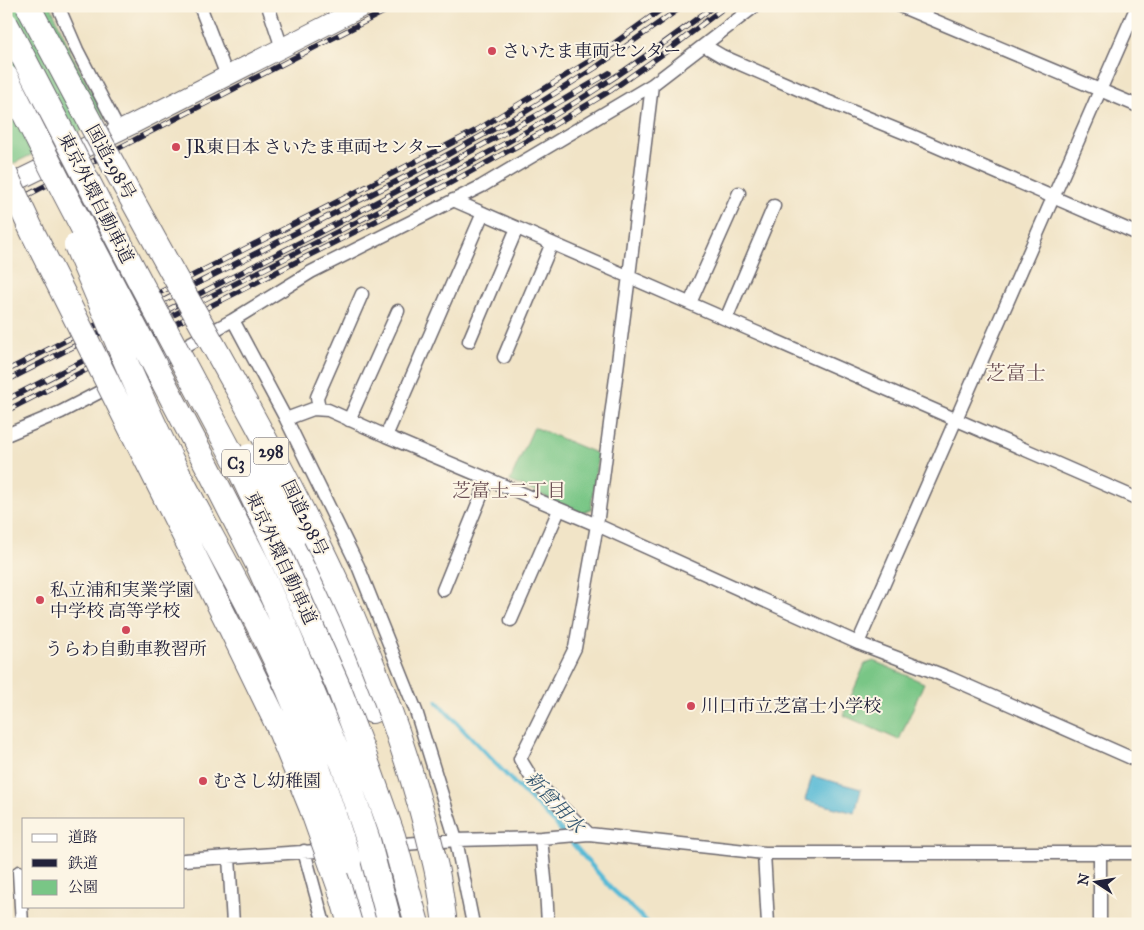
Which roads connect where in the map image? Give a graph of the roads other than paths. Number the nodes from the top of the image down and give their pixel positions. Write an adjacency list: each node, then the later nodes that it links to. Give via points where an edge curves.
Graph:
1 (28, 6): 63 (highway, 国道298号 / 298, bridge, via 116,173 242,394 307,520 351,614 386,700 414,784)
2 (58, 6): 20 (street)
3 (200, 6): 14 (street)
4 (268, 6): 13 (street)
5 (364, 6): 13 (street)
6 (755, 6): 12 (street)
7 (900, 6): 10 (street)
8 (934, 6): 10 (street)
9 (1137, 6): 17 (street)
10 (929, 19): 17 (street)
11 (6, 24): 31 (highway, 東京外環自動車道 / C3, bridge)
12 (705, 46): 16 (street); 24 (street)
13 (282, 48): 14 (street)
14 (227, 76): 20 (street)
15 (6, 78): 70 (highway, 東京外環自動車道 / C3, bridge, via 258,565 343,766 368,840)
16 (652, 86): 25 (street); 32 (street)
17 (1100, 90): 19 (street); 24 (street)
18 (6, 96): 69 (highway, bridge, via 53,192 182,482 257,620 289,690 320,771)
19 (1138, 106)
20 (119, 131): 22 (street)
21 (6, 175): 68 (highway, bridge, via 278,726 311,807)
22 (6, 186)
23 (739, 193): 34 (street)
24 (1053, 198): 29 (street); 43 (street)
25 (453, 200): 27 (street); 37 (street, via 311,272)
26 (774, 206): 36 (street)
27 (483, 213): 28 (street); 45 (street)
28 (518, 228): 30 (street); 38 (street)
29 (1138, 234)
30 (552, 243): 32 (street); 39 (street)
31 (136, 274): 63 (highway, bridge, via 252,461 294,536); 71 (highway, 東京外環自動車道 / C3, bridge, via 236,462 338,686 393,836)
32 (629, 276): 34 (street); 49 (street)
33 (362, 294): 40 (street, via 317,397)
34 (690, 303): 36 (street)
35 (398, 310): 42 (street)
36 (726, 319): 43 (street)
37 (232, 320): 41 (street); 44 (street, via 61,412)
38 (469, 341)
39 (504, 357)
40 (319, 410): 41 (street, via 313,409); 42 (street, via 328,410)
41 (286, 419): 56 (street, via 358,566 416,710)
42 (349, 420): 45 (street)
43 (956, 420): 47 (street); 52 (street)
44 (6, 435)
45 (386, 436): 46 (street)
46 (488, 479): 48 (street); 50 (street)
47 (1138, 499)
48 (559, 510): 49 (street); 51 (street)
49 (597, 526): 52 (street); 54 (street, via 575,648 520,759 531,777)
50 (443, 590)
51 (511, 620)
52 (858, 642): 53 (street, via 950,678)
53 (1138, 761)
54 (583, 834): 55 (street); 59 (street)
55 (541, 838): 56 (street); 74 (street)
56 (456, 840): 57 (street); 73 (street)
57 (304, 851): 61 (street); 67 (street)
58 (1100, 852): 59 (street); 60 (street); 76 (street)
59 (764, 853): 75 (street)
60 (1138, 853)
61 (228, 857): 62 (street); 66 (street)
62 (185, 860)
63 (436, 866): 72 (highway, 国道298号 / 298, bridge)
64 (16, 872): 65 (street)
65 (22, 924)
66 (233, 924)
67 (324, 924)
68 (350, 924)
69 (365, 924)
70 (390, 924)
71 (417, 924)
72 (445, 924)
73 (473, 924)
74 (548, 924)
75 (768, 924)
76 (1100, 924)

